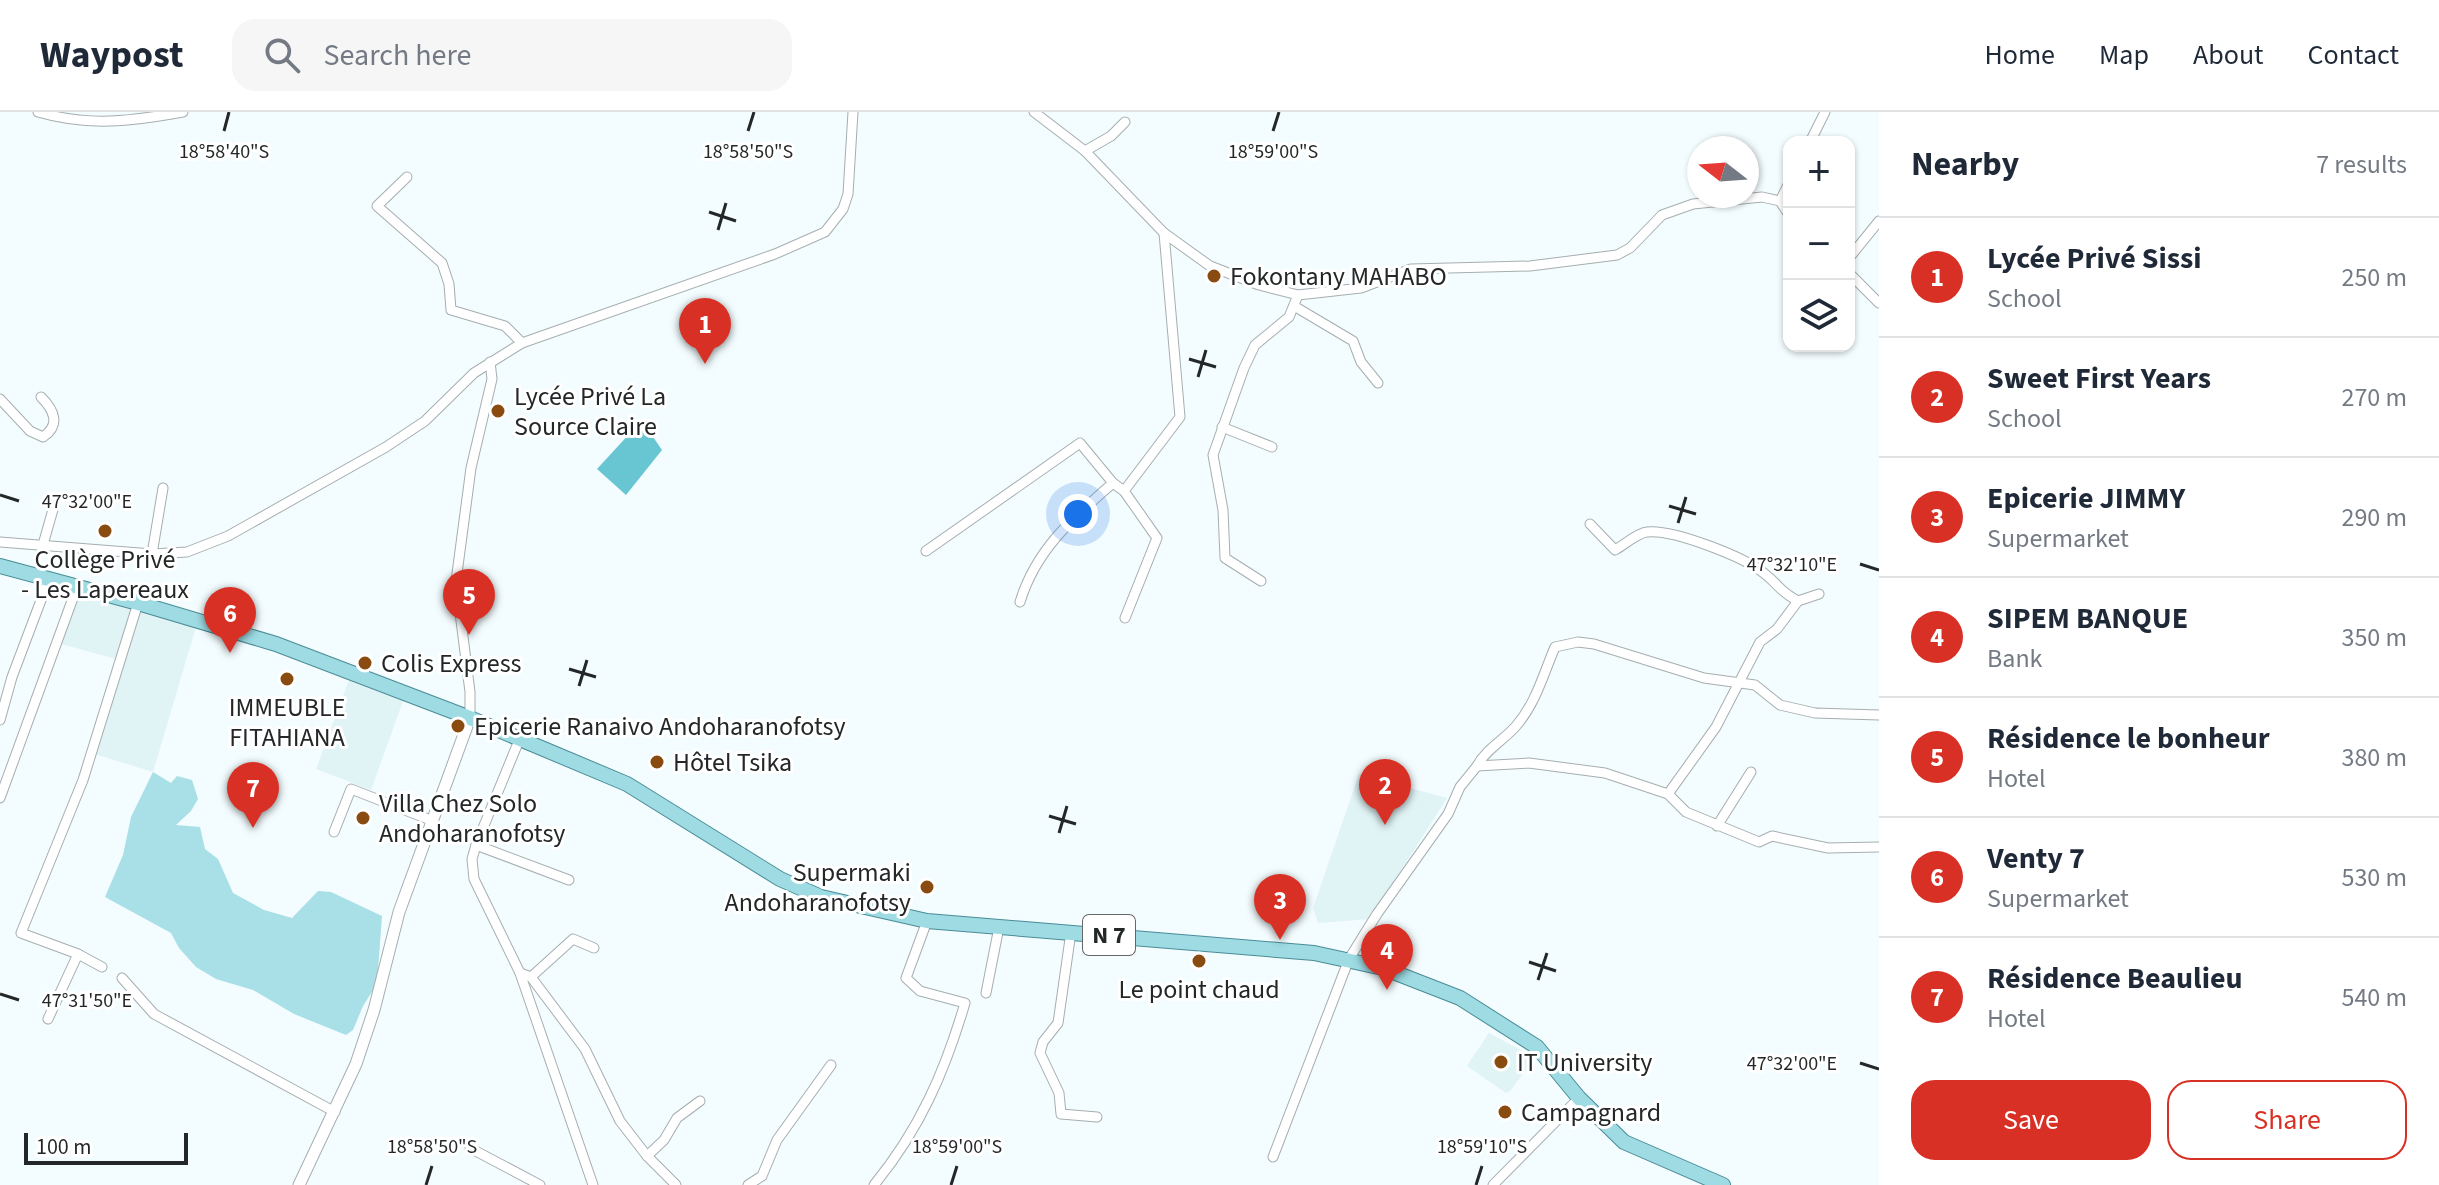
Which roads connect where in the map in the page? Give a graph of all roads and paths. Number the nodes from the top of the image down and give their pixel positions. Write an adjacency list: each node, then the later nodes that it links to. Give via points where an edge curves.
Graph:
1 (38, 112): 2 (street, via 89,123)
2 (183, 112)
3 (853, 112): 20 (street, via 848,194 825,232)
4 (1034, 112): 8 (street)
5 (1825, 112): 7 (street)
6 (1125, 122): 8 (street)
7 (1813, 136)
8 (1085, 151): 14 (street)
9 (407, 177): 20 (street, via 377,206 442,263 451,310 505,326)
10 (1783, 195): 11 (street)
11 (1780, 201): 12 (street); 17 (street, via 1762,197 1693,204 1662,215 1617,255 1530,266 1411,269 1361,288)
12 (1784, 208)
13 (1879, 221): 15 (street)
14 (1164, 233): 17 (street, via 1210,266); 29 (street, via 1180,417)
15 (1855, 251)
16 (1855, 279): 18 (street)
17 (1298, 295): 19 (street)
18 (1879, 303)
19 (1294, 306): 22 (street, via 1353,341); 25 (street, via 1289,317 1255,345)
20 (522, 343): 21 (street)
21 (490, 362): 35 (street, via 425,421 386,447 228,536 187,552); 47 (street, via 492,379 471,468 456,581)
22 (1378, 383)
23 (41, 397): 24 (street, via 56,422 43,437 30,431)
24 (0, 399)
25 (1222, 427): 26 (street); 38 (street, via 1213,455 1225,558)
26 (1272, 447)
27 (1113, 483): 29 (street); 34 (street, via 1080,443); 42 (street, via 1058,532 1027,579)
28 (163, 488): 35 (street)
29 (1124, 491): 44 (street, via 1157,538)
30 (54, 506): 33 (street)
31 (1590, 524): 41 (street, via 1615,550 1646,532 1734,554)
32 (0, 542): 33 (street)
33 (42, 548): 35 (street)
34 (926, 551)
35 (152, 554)
36 (0, 566): 37 (main road, N 7)
37 (49, 579): 39 (main road, N 7); 48 (street)
38 (1261, 581)
39 (77, 587): 43 (main road, N 7); 53 (street)
40 (1819, 594): 41 (street)
41 (1798, 601): 45 (street, via 1760,642)
42 (1020, 602)
43 (138, 603): 47 (main road, N 7, via 276,644); 64 (street, via 83,780 21,933)
44 (1125, 618)
45 (1740, 683): 46 (street, via 1755,685 1780,705 1815,713); 50 (street, via 1704,678 1594,644 1555,647 1533,704); 52 (street)
46 (1879, 715)
47 (470, 718): 49 (main road, N 7); 54 (street)
48 (0, 720)
49 (520, 738): 57 (street); 60 (main road, N 7, via 627,784 800,889)
50 (1477, 766): 52 (street, via 1529,763 1605,773); 65 (street)
51 (1751, 772): 55 (street)
52 (1668, 794): 55 (street, via 1686,812)
53 (0, 798)
54 (433, 821): 56 (street, via 351,789); 75 (street, via 399,912 356,1064)
55 (1717, 826): 58 (street, via 1759,842 1772,836 1828,848)
56 (334, 832)
57 (476, 845): 59 (street); 67 (street, via 474,879)
58 (1879, 847)
59 (569, 880)
60 (927, 921): 61 (main road, N 7); 85 (street, via 906,978 920,991 965,1003 948,1061 917,1124)
61 (999, 927): 62 (main road, N 7); 70 (street)
62 (1071, 932): 65 (main road, N 7); 76 (street, via 1058,1023 1040,1053 1059,1093 1061,1114)
63 (594, 948): 68 (street, via 573,939)
64 (78, 954): 66 (street); 71 (street)
65 (1349, 959): 73 (main road, N 7, via 1419,981 1486,1013 1537,1047); 79 (street)
66 (102, 967)
67 (520, 973): 68 (street); 82 (street)
68 (531, 977): 78 (street, via 585,1049 620,1121)
69 (122, 978): 75 (street, via 154,1014)
70 (986, 993)
71 (48, 1019)
72 (831, 1065): 84 (street, via 777,1140 762,1176)
73 (1579, 1098): 86 (street); 87 (main road, N 7, via 1624,1142)
74 (700, 1101): 78 (street, via 677,1118)
75 (335, 1112): 80 (street)
76 (1097, 1117)
77 (470, 1148): 81 (street)
78 (647, 1156): 83 (street)
79 (1273, 1157)
80 (299, 1185)
81 (540, 1185)
82 (593, 1185)
83 (676, 1185)
84 (748, 1185)
85 (874, 1185)
86 (1493, 1185)
87 (1723, 1185)

